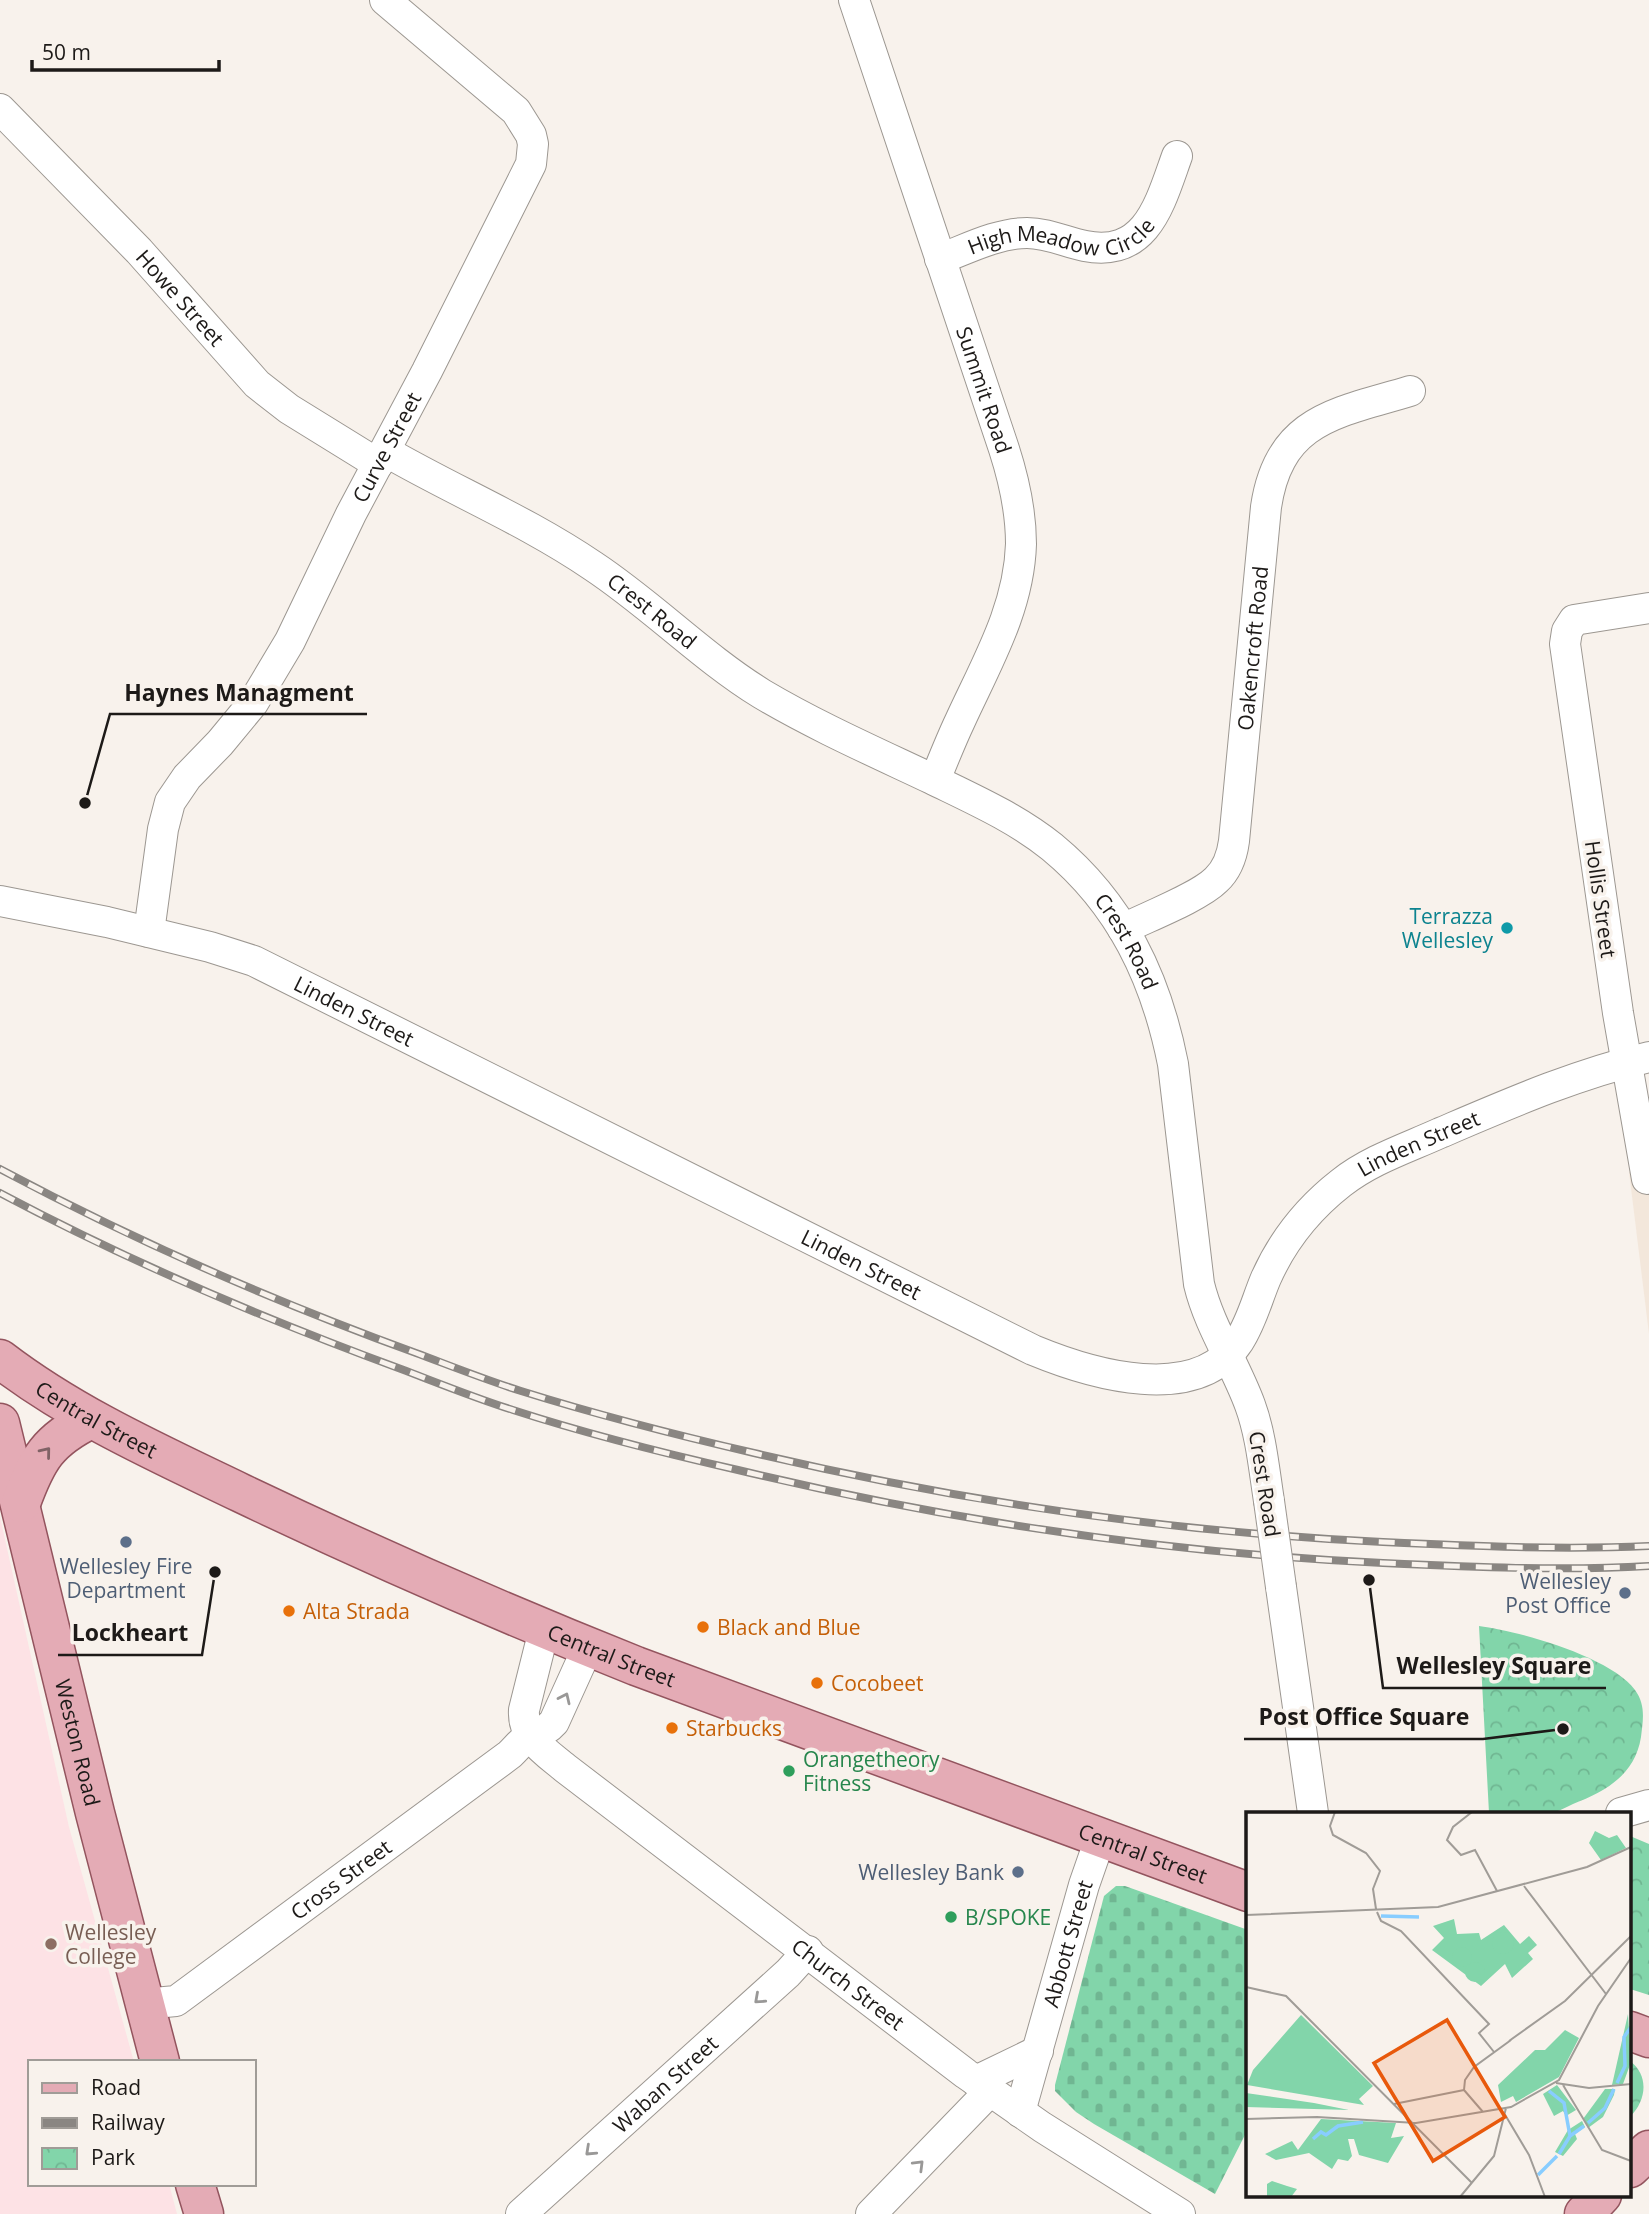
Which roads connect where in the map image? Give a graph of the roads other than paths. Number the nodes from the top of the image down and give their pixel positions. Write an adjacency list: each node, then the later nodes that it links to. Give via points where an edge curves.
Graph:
1 (385, 0): 7 (street, Curve Street, via 516,111 533,144 527,175)
2 (854, 0): 5 (street, Summit Road)
3 (0, 109): 7 (street, Howe Street, via 139,251 257,384 289,409)
4 (1177, 156): 5 (street, High Meadow Circle, via 1153,215 1125,244 1098,248 1022,233)
5 (940, 259): 9 (street, Summit Road, via 1011,472 1021,542 1003,630)
6 (1410, 391): 11 (street, Oakencroft Road, via 1319,420 1293,440 1282,457 1269,485 1266,506 1230,858 1221,875 1207,887)
7 (381, 457): 9 (street, Crest Road, via 520,520 610,577 764,695); 12 (street, Curve Street, via 290,641 259,693 170,802)
8 (1649, 608): 13 (street, Hollis Street, via 1574,620 1566,637 1565,659)
9 (934, 780): 11 (street, Crest Road, via 1006,817 1051,847 1102,899)
10 (0, 901): 12 (street, Linden Street)
11 (1123, 929): 15 (street, Crest Road, via 1149,978 1166,1028 1199,1284)
12 (149, 932): 15 (street, Linden Street, via 243,956 289,976 1046,1356 1110,1374 1153,1380 1191,1375)
13 (1638, 1060): 14 (street, Hollis Street); 15 (street, Linden Street, via 1489,1112 1380,1159 1343,1182 1310,1211 1283,1247 1245,1330)
14 (1647, 1179)
15 (1227, 1356): 24 (street, Crest Road, bridge, via 1253,1415)
16 (0, 1359): 17 (main road, Central Street)
17 (91, 1419): 19 (main road, one-way to 17, via 46,1449); 20 (main road, Central Street, via 286,1514)
18 (0, 1423): 19 (main road, Weston Road)
19 (21, 1503): 29 (main road, Weston Road)
20 (544, 1630): 21 (main road, Central Street); 22 (street, via 524,1710)
21 (588, 1647): 22 (street, Cross Street, one-way to 21, via 548,1730 554,1722); 26 (main road, Central Street)
22 (529, 1736): 28 (street, Church Street); 29 (street, Cross Street, via 176,2001)
23 (1649, 1805): 25 (street)
24 (1312, 1812)
25 (1625, 1812)
26 (1100, 1839): 27 (main road, Central Street); 32 (street, Abbott Street)
27 (1246, 1891)
28 (808, 1951): 34 (street, Church Street); 41 (street, Waban Street, one-way to 41)
29 (143, 2004): 33 (main road, Weston Road)
30 (1632, 2032): 31 (main road)
31 (1649, 2038)
32 (1038, 2051): 34 (street); 35 (street, Abbott Street)
33 (159, 2060)
34 (983, 2086): 35 (street, Church Street); 42 (street, one-way to 34)
35 (1020, 2112): 43 (street, Church Street)
36 (1649, 2150): 37 (main road)
37 (1632, 2166)
38 (196, 2186): 40 (main road)
39 (1601, 2196): 44 (main road)
40 (204, 2214)
41 (521, 2214)
42 (871, 2214)
43 (1180, 2214)
44 (1584, 2214)

